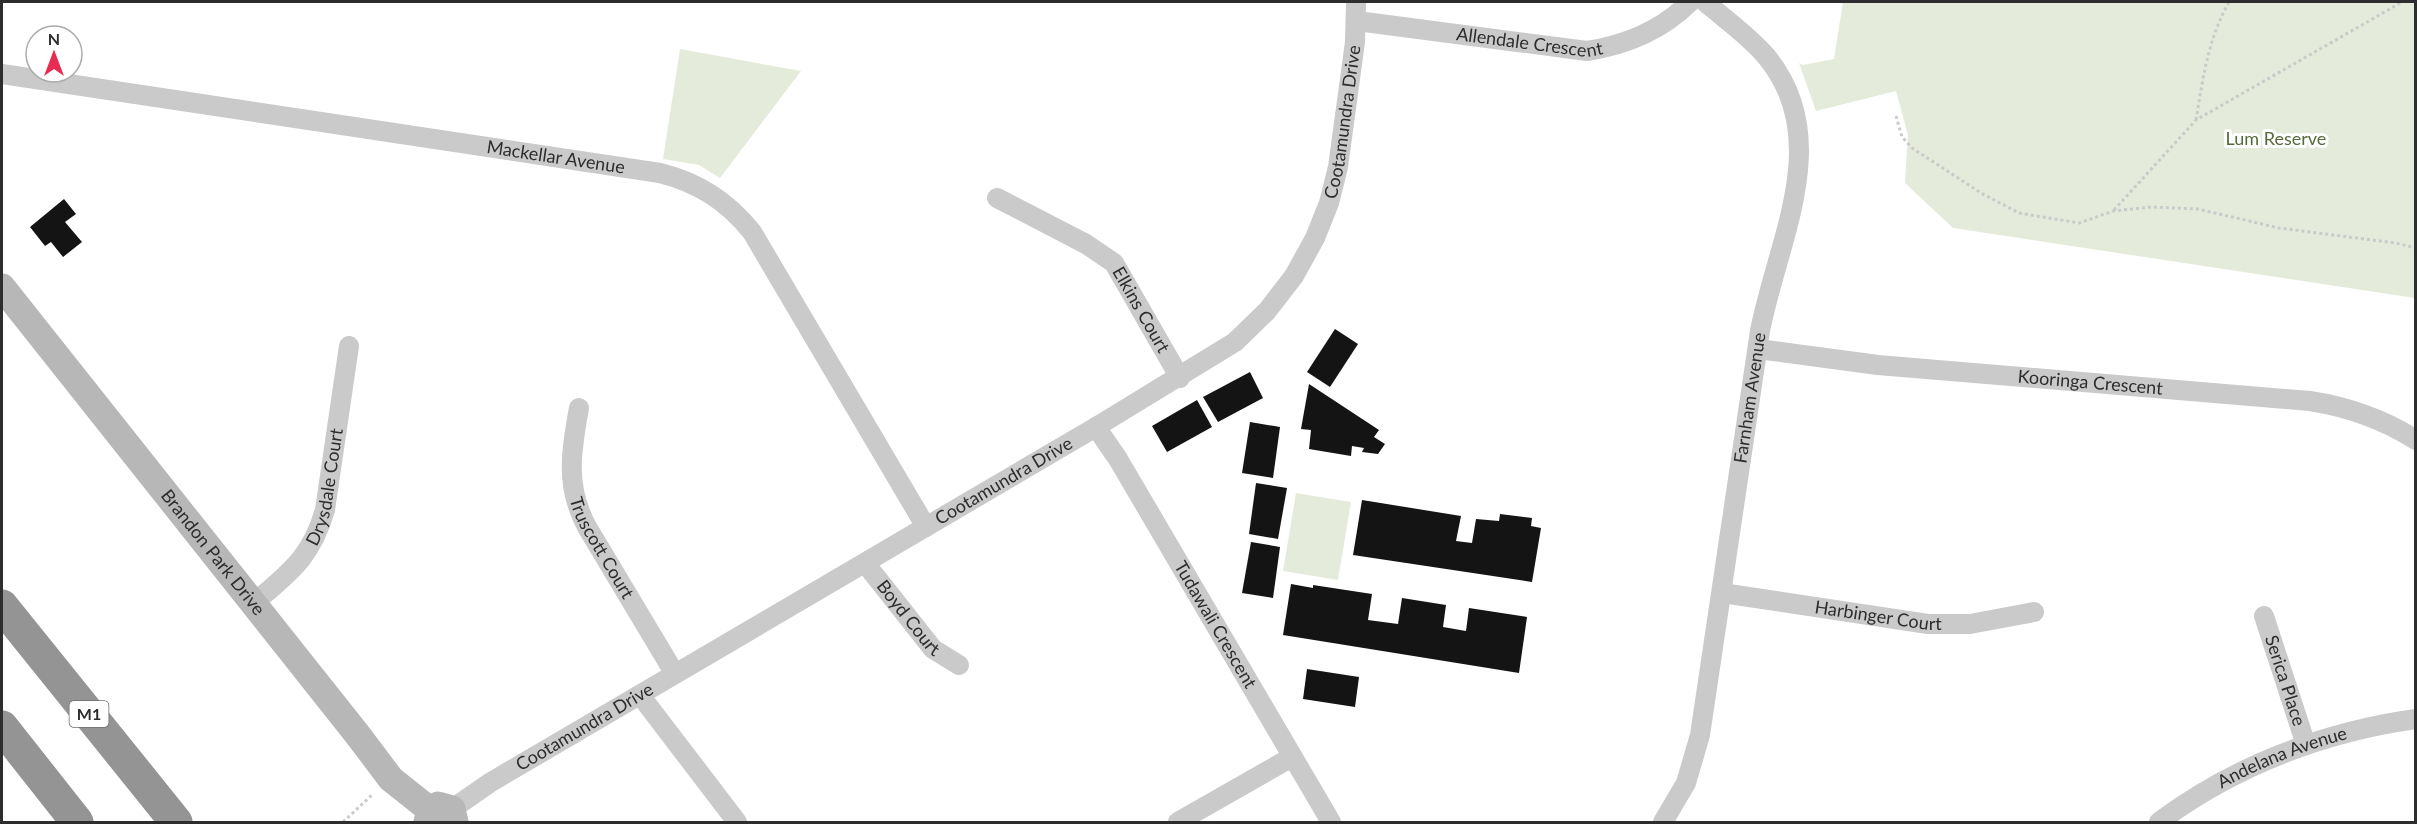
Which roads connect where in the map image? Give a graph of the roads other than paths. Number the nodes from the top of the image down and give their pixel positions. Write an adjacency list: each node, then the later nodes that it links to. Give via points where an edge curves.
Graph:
1 (1690, 2): 3 (street, Allendale Crescent, via 1639,37 1587,51)
2 (1705, 2): 8 (street, Farnham Avenue, via 1766,56 1790,95 1797,121 1799,163 1791,219 1768,294)
3 (1356, 11): 9 (street, Cootamundra Drive, via 1332,193 1306,257 1252,326 1235,342)
4 (2, 74): 13 (street, Mackellar Avenue, via 660,173 691,183 719,198 752,232)
5 (997, 198): 9 (street, Elkins Court, via 1086,244 1114,263)
6 (2, 287): 16 (street, Brandon Park Drive)
7 (349, 346): 16 (street, Drysdale Court, via 321,525 301,560)
8 (1758, 349): 12 (street, Kooringa Crescent, via 1878,365 2310,401 2350,409); 15 (street, Farnham Avenue)
9 (1180, 378): 11 (street, Cootamundra Drive)
10 (579, 408): 21 (street, Truscott Court, via 571,470 575,503)
11 (1096, 427): 13 (street, Cootamundra Drive); 26 (street, Tudawali Crescent)
12 (2415, 440)
13 (926, 527): 14 (street, Cootamundra Drive)
14 (865, 563): 20 (street, Boyd Court, via 933,649); 21 (street, Cootamundra Drive)
15 (1722, 593): 18 (street, Harbinger Court, via 1928,624 1980,623); 33 (street, Farnham Avenue, via 1696,752 1686,783)
16 (254, 603): 27 (street, Brandon Park Drive, via 391,779)
17 (2, 606): 29 (highway, M1)
18 (2034, 612)
19 (2264, 616): 25 (street, Serica Place)
20 (959, 665)
21 (675, 674): 22 (street, Cootamundra Drive)
22 (640, 695): 27 (street, Cootamundra Drive, via 491,782); 30 (street)
23 (2415, 719): 25 (street, Andelana Avenue, via 2355,730)
24 (2, 727): 28 (highway)
25 (2306, 745): 34 (street, Andelana Avenue, via 2233,776)
26 (1292, 757): 31 (street); 32 (street, Tudawali Crescent)
27 (441, 816)
28 (77, 822)
29 (176, 822)
30 (737, 822)
31 (1178, 822)
32 (1331, 822)
33 (1663, 822)
34 (2159, 822)

